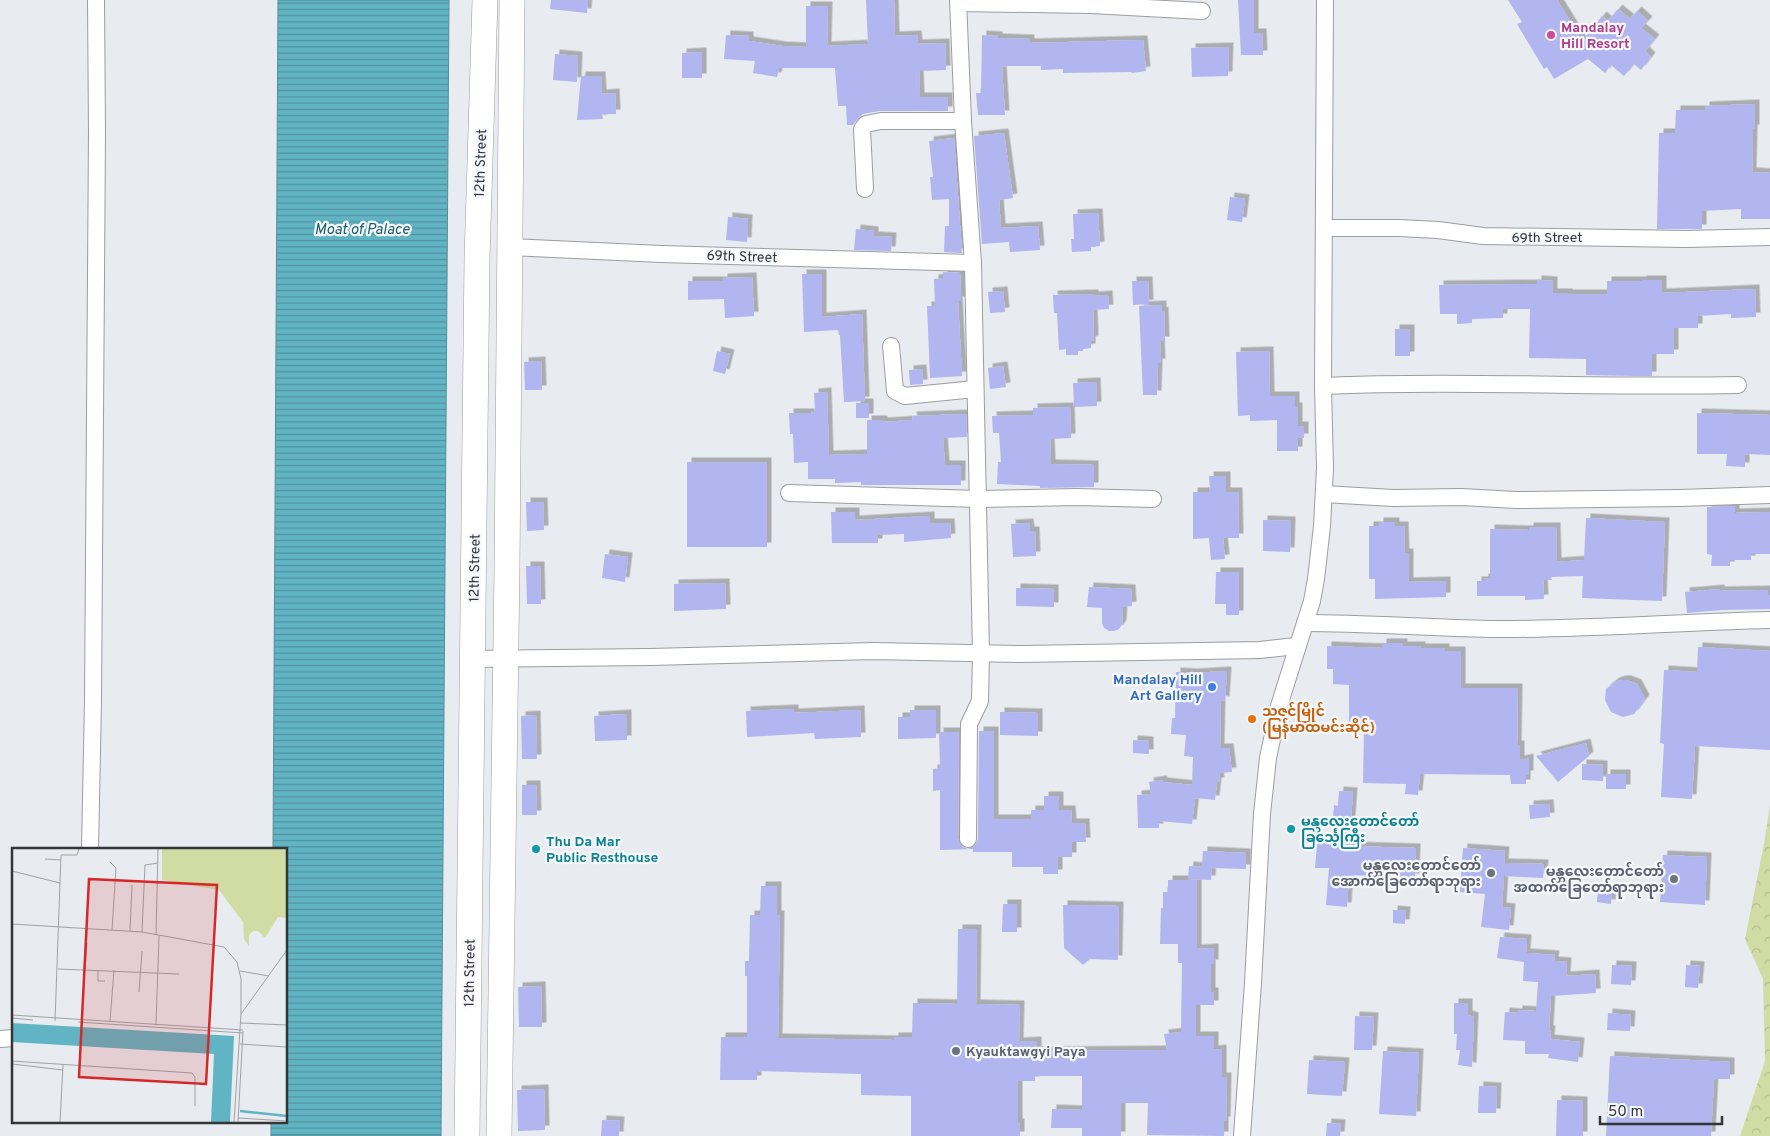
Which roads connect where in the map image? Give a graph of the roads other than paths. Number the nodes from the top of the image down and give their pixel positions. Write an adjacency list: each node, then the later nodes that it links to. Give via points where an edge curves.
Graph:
1 (96, 0): 29 (street)
2 (485, 0): 27 (main road, 12th Street, via 477,259)
3 (512, 0): 11 (main road)
4 (1325, 0): 9 (street)
5 (958, 2): 6 (street); 7 (street)
6 (1202, 11)
7 (963, 121): 8 (street, via 881,121 866,124 862,129); 12 (street)
8 (866, 189)
9 (1324, 228): 10 (street, 69th Street, via 1399,228 1483,236); 15 (street)
10 (1770, 237)
11 (510, 247): 12 (street, 69th Street); 26 (main road)
12 (974, 263): 16 (street)
13 (891, 346): 16 (street, via 895,392 905,396)
14 (1738, 385): 15 (street)
15 (1323, 386): 18 (street)
16 (975, 389): 20 (street)
17 (790, 493): 20 (street)
18 (1324, 494): 19 (street, via 1516,500); 23 (street, via 1316,578)
19 (1770, 495)
20 (978, 499): 21 (street); 25 (street)
21 (1153, 499)
22 (1770, 620): 23 (street, via 1499,629)
23 (1305, 623): 24 (street)
24 (1296, 646): 25 (street, via 1218,651); 32 (street, via 1268,758)
25 (981, 653): 26 (street, via 873,651); 28 (street, via 980,701 969,724)
26 (506, 658): 27 (street); 31 (main road)
27 (473, 659): 30 (main road, 12th Street)
28 (968, 839)
29 (90, 848)
30 (467, 1136)
31 (499, 1136)
32 (1242, 1136)

